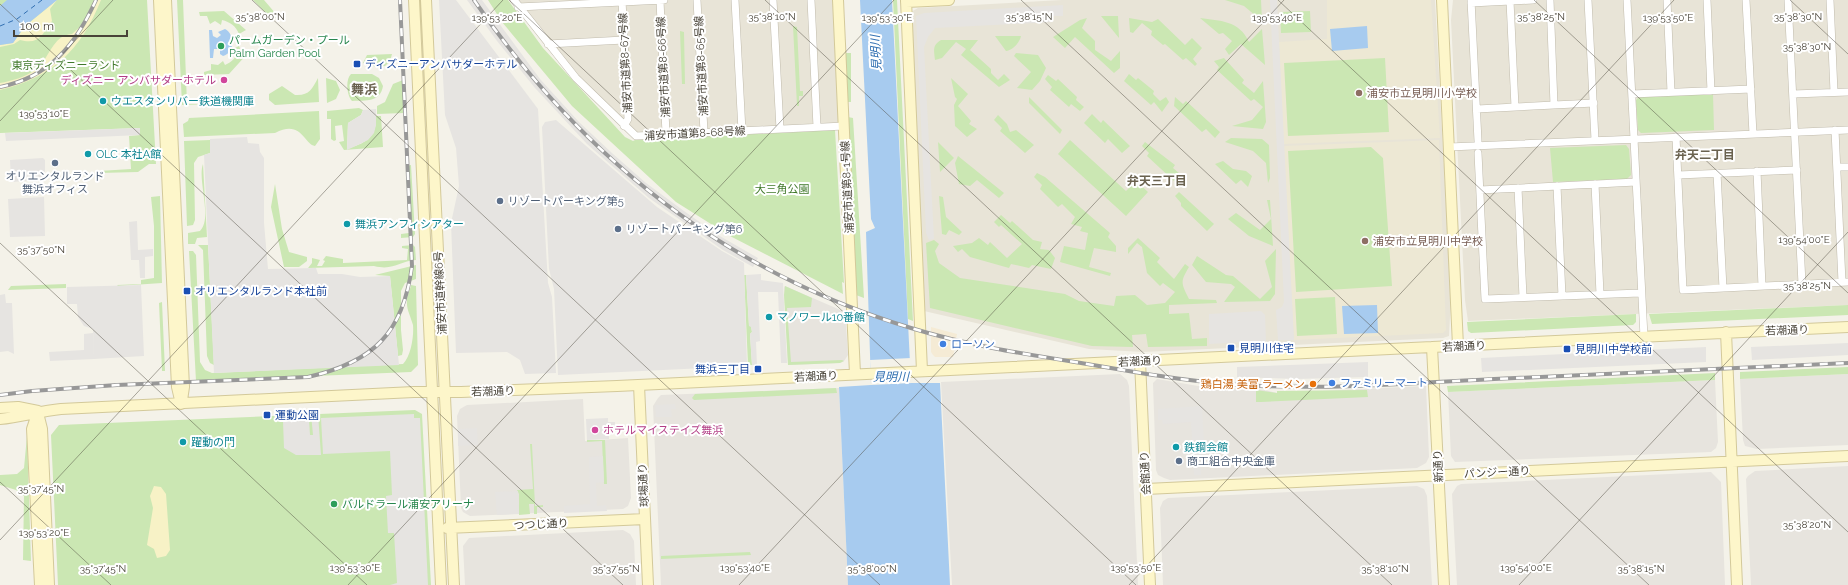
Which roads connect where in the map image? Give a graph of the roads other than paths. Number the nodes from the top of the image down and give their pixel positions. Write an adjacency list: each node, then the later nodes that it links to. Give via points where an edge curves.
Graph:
1 (158, 0): 88 (street, via 177,387)
2 (166, 0): 88 (street, via 184,386)
3 (414, 0): 86 (street, 浦安市道幹線6号)
4 (426, 0): 87 (street, 浦安市道幹線6号)
5 (660, 0): 6 (street); 23 (street); 50 (street, 浦安市道第8-66号線)
6 (664, 0)
7 (697, 0): 48 (street, 浦安市道第8-65号線)
8 (735, 0): 47 (street)
9 (773, 0): 44 (street)
10 (811, 0): 43 (street)
11 (838, 0): 42 (street, 浦安市道第8-1号線)
12 (949, 0): 24 (street)
13 (1442, 0): 56 (street)
14 (1533, 0): 25 (street)
15 (1550, 0): 38 (street)
16 (1588, 0): 37 (street)
17 (1627, 0): 35 (street)
18 (1667, 0): 32 (street)
19 (1707, 0): 31 (street)
20 (1746, 0): 30 (street)
21 (1788, 0): 36 (street)
22 (1830, 0): 33 (street)
23 (622, 1): 27 (street); 28 (street, 浦安市道第8-67号線)
24 (906, 1): 83 (street)
25 (1510, 1): 26 (street); 39 (street)
26 (1471, 2): 40 (street)
27 (516, 3): 29 (street, 浦安市道第8-68号線)
28 (624, 40): 29 (street); 41 (street, 浦安市道第8-67号線, via 628,119)
29 (548, 44): 41 (street, 浦安市道第8-68号線, via 576,78)
30 (1751, 89): 31 (street); 51 (street)
31 (1711, 91): 32 (street)
32 (1671, 92): 35 (street)
33 (1834, 92): 34 (street); 36 (street)
34 (1848, 92)
35 (1632, 94): 55 (street)
36 (1793, 94): 49 (street)
37 (1594, 103): 38 (street); 54 (street)
38 (1554, 105): 39 (street)
39 (1515, 108): 40 (street)
40 (1477, 109): 53 (street)
41 (624, 126): 50 (street, 浦安市道第8-68号線, via 636,136)
42 (844, 126): 43 (street, 浦安市道第8-68号線); 84 (street, 浦安市道第8-1号線)
43 (818, 127): 44 (street, 浦安市道第8-68号線)
44 (780, 129): 47 (street, 浦安市道第8-68号線)
45 (1835, 130): 46 (street); 49 (street); 58 (street)
46 (1848, 130)
47 (742, 131): 48 (street, 浦安市道第8-68号線)
48 (704, 132): 50 (street, 浦安市道第8-68号線)
49 (1795, 132): 51 (street); 60 (street)
50 (666, 134)
51 (1752, 134): 52 (street)
52 (1676, 137): 55 (street); 63 (street)
53 (1478, 140)
54 (1596, 140): 55 (street); 56 (street)
55 (1633, 140): 64 (street)
56 (1449, 148): 80 (street)
57 (1478, 153): 68 (street)
58 (1836, 167): 59 (street); 69 (street)
59 (1848, 167)
60 (1797, 170): 61 (street); 70 (street)
61 (1757, 171): 62 (street); 71 (street)
62 (1717, 173): 63 (street); 72 (street)
63 (1678, 175): 72 (street, via 1683,290)
64 (1636, 182): 65 (street); 73 (street)
65 (1595, 184): 66 (street); 74 (street)
66 (1557, 186): 67 (street); 75 (street)
67 (1518, 188): 68 (street); 76 (street)
68 (1480, 190): 76 (street, via 1485,299)
69 (1845, 282): 70 (street)
70 (1802, 284): 71 (street)
71 (1762, 286): 72 (street)
72 (1723, 288)
73 (1640, 293): 74 (street); 79 (street)
74 (1600, 294): 75 (street)
75 (1562, 296): 76 (street)
76 (1523, 297)
77 (1848, 327): 78 (street, 若潮通り)
78 (1726, 332): 79 (street, 若潮通り); 93 (street)
79 (1644, 336): 80 (street, 若潮通り)
80 (1458, 346): 81 (street, 若潮通り)
81 (1432, 347): 82 (street, 若潮通り); 94 (street, 新通り)
82 (1140, 361): 83 (street, 若潮通り); 95 (street, 会館通り)
83 (918, 371): 84 (street, 若潮通り)
84 (855, 374): 85 (street, 若潮通り)
85 (639, 385): 87 (street, 若潮通り); 96 (street, 球場通り)
86 (432, 391): 87 (street, 若潮通り); 88 (street, 若潮通り); 97 (street, 浦安市道幹線6号)
87 (445, 392): 98 (street, 浦安市道幹線6号)
88 (181, 404): 90 (street, 若潮通り)
89 (0, 408): 90 (street, via 18,407)
90 (38, 411): 91 (street, via 19,418); 99 (street, via 32,429); 100 (street, via 42,429)
91 (0, 419)
92 (1848, 456): 93 (street, パンジー通り)
93 (1732, 462): 94 (street, パンジー通り); 106 (street)
94 (1439, 475): 95 (street, パンジー通り); 105 (street, 新通り)
95 (1146, 489): 104 (street, 会館通り)
96 (645, 519): 98 (street, つつじ通り); 103 (street, 球場通り)
97 (438, 528): 98 (street, つつじ通り); 101 (street, 浦安市道幹線6号)
98 (452, 528): 102 (street, 浦安市道幹線6号)
99 (40, 585)
100 (49, 585)
101 (441, 585)
102 (454, 585)
103 (648, 585)
104 (1150, 585)
105 (1444, 585)
106 (1737, 585)

